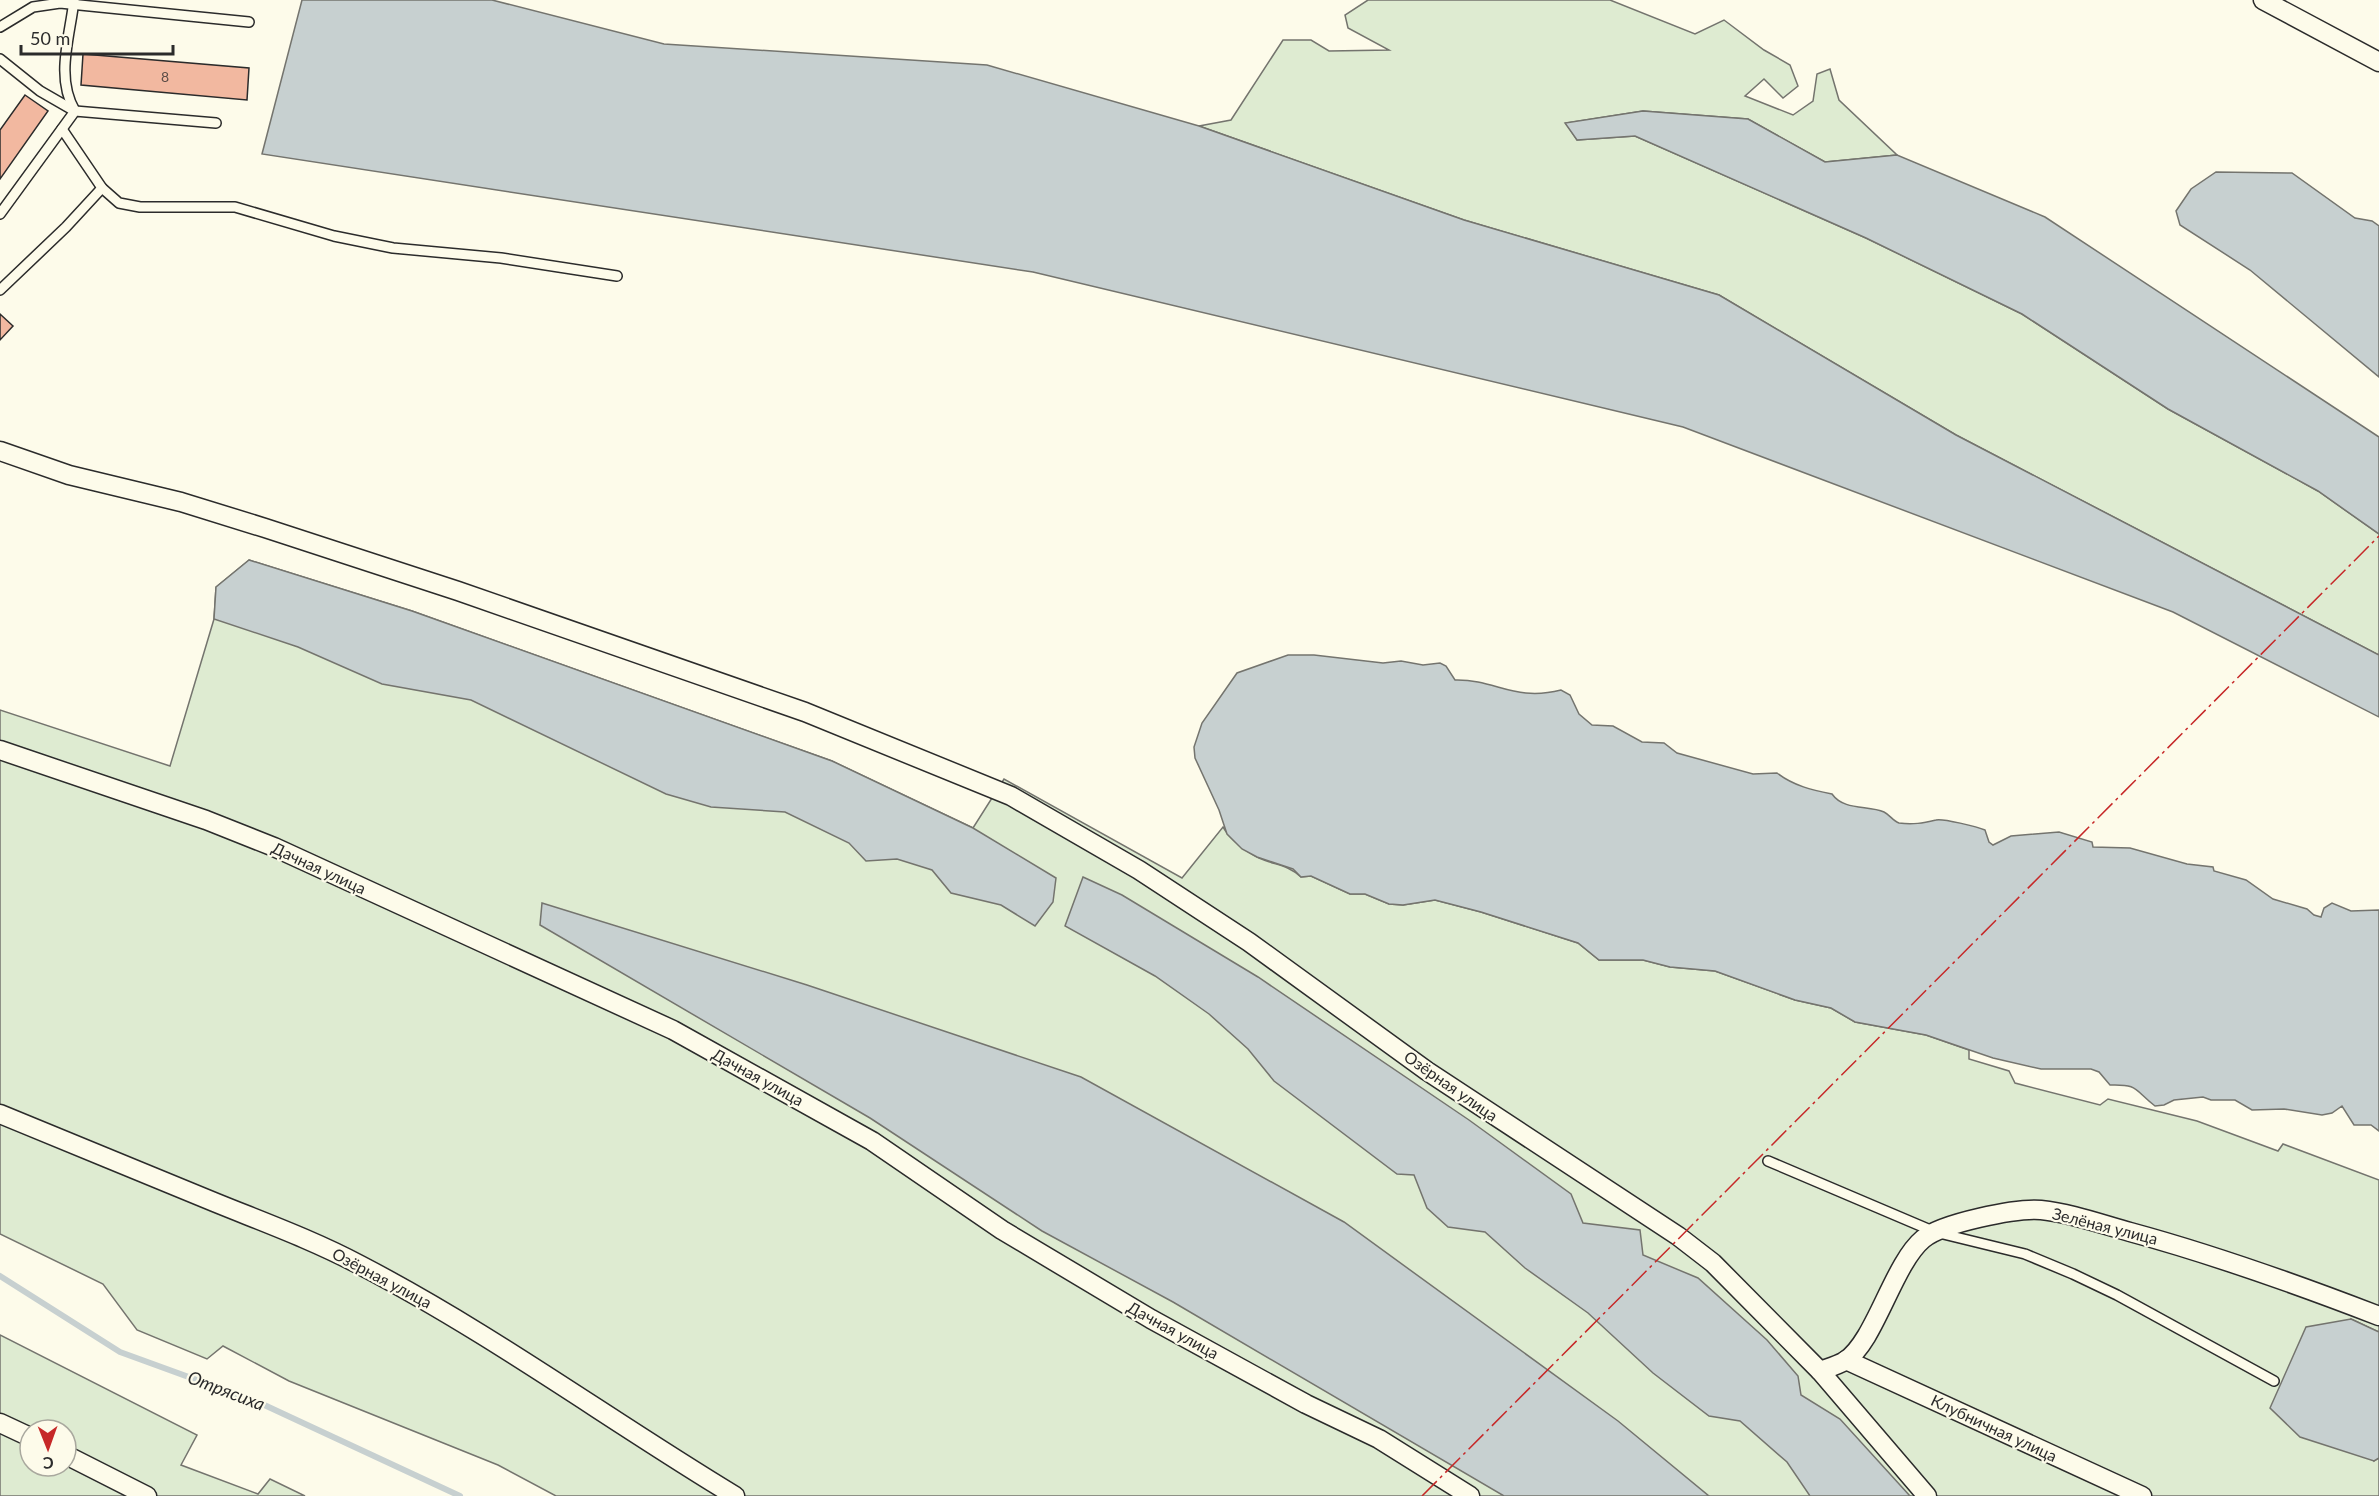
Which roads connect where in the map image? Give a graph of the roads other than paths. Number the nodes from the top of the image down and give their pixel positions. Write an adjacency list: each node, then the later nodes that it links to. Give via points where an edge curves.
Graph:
1 (2263, 0): 6 (street)
2 (74, 2): 3 (lane); 4 (lane, via 33,7); 7 (lane, via 64,74 67,97)
3 (249, 22)
4 (0, 27)
5 (0, 59): 7 (lane, via 40,91)
6 (2379, 62)
7 (75, 111): 8 (lane); 9 (lane)
8 (216, 123)
9 (62, 129): 10 (lane); 11 (lane)
10 (102, 188): 12 (lane, via 119,203 129,206 235,207 334,236 393,248 501,258); 13 (lane)
11 (0, 214)
12 (617, 276)
13 (0, 290)
14 (0, 451): 21 (street, Озёрная улица, via 69,475 181,502 265,528 710,677 989,787 1139,870 1249,942 1427,1071 1678,1236 1713,1263)
15 (0, 750): 28 (street, Дачная улица, via 274,847 673,1030 872,1141 1002,1230 1151,1319 1306,1404 1379,1439)
16 (0, 1114): 27 (street, Озёрная улица, via 290,1232 358,1264 541,1370 649,1444)
17 (1768, 1161): 18 (lane)
18 (1935, 1232): 19 (street, Зелёная улица, via 2017,1211 2068,1215 2211,1254); 20 (street, Зелёная улица, via 1911,1253); 22 (lane, via 2025,1254 2073,1274)
19 (2379, 1316)
20 (1846, 1360): 21 (street); 30 (street, Клубничная улица)
21 (1820, 1371): 29 (street)
22 (2274, 1381)
23 (0, 1423): 24 (street)
24 (18, 1431)
25 (78, 1461): 26 (street)
26 (147, 1496)
27 (735, 1496)
28 (1470, 1496)
29 (1927, 1496)
30 (2142, 1496)

